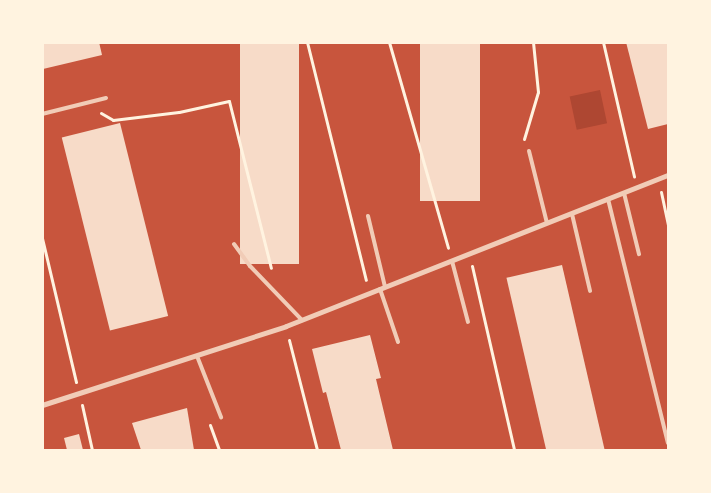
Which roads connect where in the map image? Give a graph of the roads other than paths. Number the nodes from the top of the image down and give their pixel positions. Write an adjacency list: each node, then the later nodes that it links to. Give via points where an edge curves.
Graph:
1 (106, 98): 2 (lane)
2 (42, 114)
3 (529, 151): 9 (lane)
4 (668, 175): 5 (street)
5 (624, 193): 6 (street); 11 (lane)
6 (608, 199): 7 (street); 21 (lane)
7 (572, 214): 9 (street); 14 (lane)
8 (368, 216): 13 (lane)
9 (547, 223): 12 (street)
10 (234, 244): 15 (lane, via 250,266)
11 (639, 254)
12 (452, 261): 13 (street); 16 (lane)
13 (383, 288): 15 (street); 17 (lane)
14 (590, 291)
15 (302, 320): 18 (street)
16 (468, 322)
17 (398, 342)
18 (197, 356): 19 (street); 20 (lane)
19 (42, 405)
20 (221, 417)
21 (668, 443)

